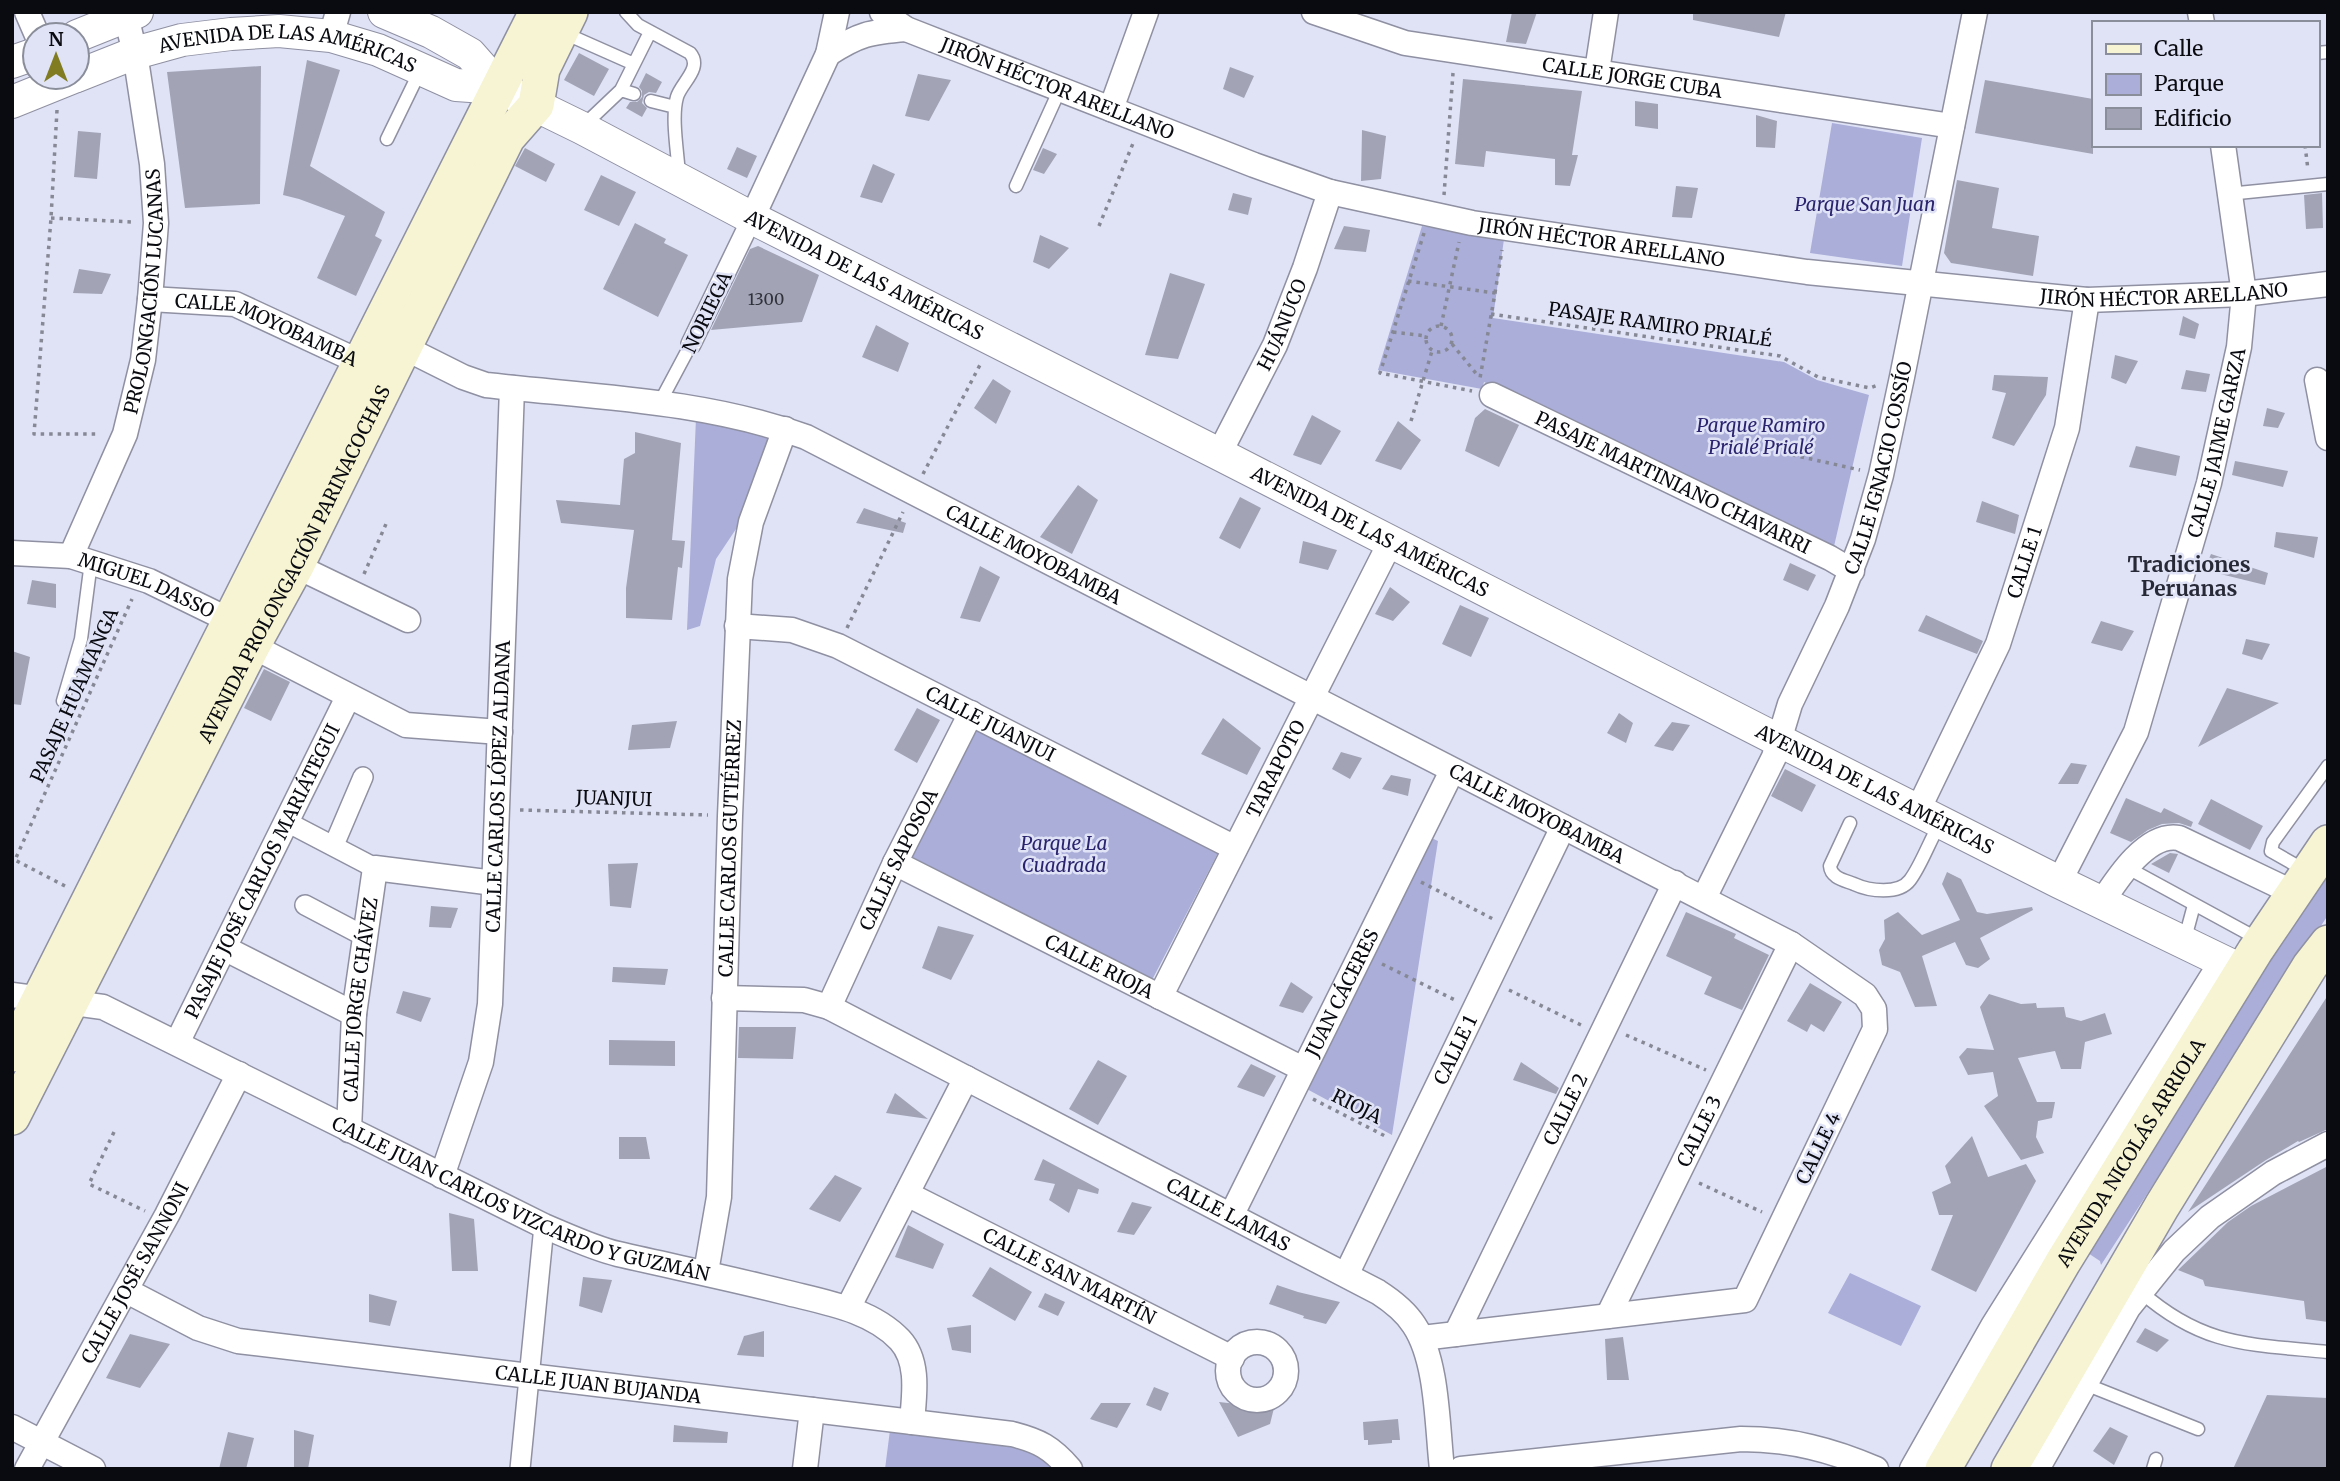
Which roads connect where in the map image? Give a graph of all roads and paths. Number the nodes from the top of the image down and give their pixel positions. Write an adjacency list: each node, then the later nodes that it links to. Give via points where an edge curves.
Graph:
1 (384, 12): 22 (street, AVENIDA DE LAS AMÉRICAS, via 470,54)
2 (626, 12): 14 (lane)
3 (837, 12): 17 (street)
4 (882, 12): 12 (street, JIRÓN HÉCTOR ARELLANO)
5 (1146, 12): 32 (street)
6 (1314, 12): 15 (street, CALLE JORGE CUBA, via 1405,43)
7 (1606, 12): 21 (street)
8 (1975, 12): 34 (street, CALLE IGNACIO COSSÍO)
9 (131, 14): 13 (street); 16 (street, PROLONGACIÓN LUCANAS)
10 (556, 19): 18 (lane); 22 (main road, AVENIDA PROLONGACIÓN PARINACOCHAS); 30 (main road)
11 (334, 24): 16 (street, AVENIDA DE LAS AMÉRICAS, via 182,40); 19 (street, AVENIDA DE LAS AMÉRICAS)
12 (906, 29): 17 (street, JIRÓN HÉCTOR ARELLANO, via 871,32); 23 (street, JIRÓN HÉCTOR ARELLANO)
13 (91, 30)
14 (650, 32): 18 (lane); 31 (lane, via 695,58)
15 (1455, 50): 21 (street, CALLE JORGE CUBA); 48 (path)
16 (135, 53): 20 (street, AVENIDA DE LAS AMÉRICAS); 47 (street, PROLONGACIÓN LUCANAS)
17 (828, 54): 46 (street)
18 (634, 64): 24 (lane)
19 (421, 68): 22 (street, AVENIDA DE LAS AMÉRICAS, via 456,85); 36 (lane)
20 (91, 69)
21 (1597, 71): 34 (street, CALLE JORGE CUBA)
22 (500, 88): 30 (street, AVENIDA DE LAS AMÉRICAS); 67 (main road, AVENIDA PROLONGACIÓN PARINACOCHAS)
23 (1060, 89): 32 (street, JIRÓN HÉCTOR ARELLANO); 41 (lane)
24 (621, 90): 27 (lane); 35 (lane)
25 (37, 91): 29 (street, AVENIDA DE LAS AMÉRICAS)
26 (65, 91): 45 (path)
27 (634, 94)
28 (651, 101): 31 (lane)
29 (12, 102)
30 (536, 105): 35 (street, AVENIDA DE LAS AMÉRICAS); 65 (main road, AVENIDA PROLONGACIÓN PARINACOCHAS, via 507,138)
31 (675, 107): 39 (lane)
32 (1111, 109): 33 (street, JIRÓN HÉCTOR ARELLANO)
33 (1142, 121): 43 (street, JIRÓN HÉCTOR ARELLANO); 49 (path)
34 (1952, 126): 52 (street, CALLE IGNACIO COSSÍO)
35 (582, 128): 39 (street, AVENIDA DE LAS AMÉRICAS)
36 (387, 139)
37 (2223, 147): 44 (street, CALLE JAIME GARZA)
38 (2305, 147): 42 (path)
39 (680, 180): 46 (street, AVENIDA DE LAS AMÉRICAS)
40 (2328, 184): 42 (lane)
41 (1016, 186)
42 (2310, 186): 44 (lane)
43 (1330, 192): 48 (street, JIRÓN HÉCTOR ARELLANO); 79 (street, HUÁNUCO, via 1286,320)
44 (2228, 194): 56 (street, CALLE JAIME GARZA)
45 (51, 218): 47 (path); 76 (path, via 34,434)
46 (752, 218): 63 (street, NORIEGA); 79 (street, AVENIDA DE LAS AMÉRICAS)
47 (156, 223): 57 (street, PROLONGACIÓN LUCANAS)
48 (1444, 223): 51 (path); 52 (street, JIRÓN HÉCTOR ARELLANO); 54 (path)
49 (1099, 226)
50 (1503, 241): 55 (path)
51 (1408, 281): 54 (path); 61 (path)
52 (1921, 284): 58 (street, JIRÓN HÉCTOR ARELLANO); 68 (street, CALLE IGNACIO COSSÍO)
53 (2328, 284): 56 (street, JIRÓN HÉCTOR ARELLANO)
54 (1450, 287): 55 (path); 60 (path)
55 (1495, 293): 59 (path)
56 (2244, 293): 58 (street, JIRÓN HÉCTOR ARELLANO); 114 (street, CALLE JAIME GARZA, via 2239,348 2209,484 2136,733)
57 (150, 299): 67 (street, CALLE MOYOBAMBA, via 235,304); 76 (street, PROLONGACIÓN LUCANAS, via 143,360)
58 (2087, 300): 103 (street, CALLE 1, via 2067,428 1998,644)
59 (1491, 314): 68 (path, PASAJE RAMIRO PRIALÉ, via 1780,356 1818,377 1870,388); 71 (path)
60 (1441, 326): 62 (path, via 1429,329); 64 (path, via 1449,330)
61 (1392, 332): 62 (path); 70 (path, via 1380,373)
62 (1426, 337): 66 (path)
63 (691, 344): 73 (lane, NORIEGA)
64 (1452, 344): 66 (path, via 1441,353); 71 (path)
65 (403, 348): 67 (street, CALLE MOYOBAMBA); 72 (street, CALLE MOYOBAMBA, via 474,381); 85 (main road, AVENIDA PROLONGACIÓN PARINACOCHAS)
66 (1432, 351): 70 (path)
67 (362, 363): 91 (main road, AVENIDA PROLONGACIÓN PARINACOCHAS)
68 (1902, 377): 80 (street, CALLE IGNACIO COSSÍO)
69 (2317, 380): 77 (street)
70 (1422, 382): 71 (path, via 1477,392); 74 (path)
71 (1486, 387): 86 (street, PASAJE MARTINIANO CHAVARRI)
72 (512, 388): 73 (street, CALLE MOYOBAMBA); 96 (street, CALLE CARLOS LÓPEZ ALDANA)
73 (659, 404): 75 (street, CALLE MOYOBAMBA)
74 (1411, 421)
75 (785, 429): 90 (street, CALLE CARLOS GUTIÉRREZ, via 751,522); 93 (street, CALLE MOYOBAMBA)
76 (125, 434): 84 (street, PROLONGACIÓN LUCANAS)
77 (2328, 438)
78 (1784, 453): 80 (path)
79 (1219, 454): 82 (street, AVENIDA DE LAS AMÉRICAS)
80 (1881, 475): 86 (street, CALLE IGNACIO COSSÍO)
81 (386, 524): 88 (path)
82 (1391, 541): 93 (street, TARAPOTO); 97 (street, AVENIDA DE LAS AMÉRICAS)
83 (12, 553): 84 (street, MIGUEL DASSO)
84 (81, 559): 87 (street, MIGUEL DASSO); 94 (lane, via 81,639)
85 (296, 566): 88 (street); 91 (main road, AVENIDA PROLONGACIÓN PARINACOCHAS)
86 (1852, 571): 97 (street, CALLE IGNACIO COSSÍO)
87 (141, 578): 91 (street, MIGUEL DASSO); 118 (path, PASAJE HUAMANGA, via 15,860)
88 (354, 595): 89 (street)
89 (408, 620)
90 (737, 626): 95 (street, CALLE JUANJUI, via 792,630 838,646); 102 (street, CALLE CARLOS GUTIÉRREZ)
91 (242, 633): 92 (street, MIGUEL DASSO); 118 (main road, AVENIDA PROLONGACIÓN PARINACOCHAS); 134 (main road, AVENIDA PROLONGACIÓN PARINACOCHAS)
92 (348, 697): 96 (street, MIGUEL DASSO, via 406,725); 104 (street, PASAJE JOSÉ CARLOS MARIÁTEGUI)
93 (1311, 697): 99 (street, CALLE MOYOBAMBA); 108 (street, TARAPOTO)
94 (63, 701)
95 (971, 713): 108 (street, CALLE JUANJUI); 110 (street, CALLE SAPOSOA)
96 (500, 732): 101 (street, CALLE CARLOS LÓPEZ ALDANA)
97 (1778, 740): 103 (street, AVENIDA DE LAS AMÉRICAS); 117 (street, CALLE IGNACIO COSSÍO, via 1774,757)
98 (2328, 766): 109 (lane, via 2271,851)
99 (1452, 771): 106 (street, CALLE MOYOBAMBA); 113 (street, JUAN CÁCERES)
100 (363, 777): 107 (street)
101 (497, 809): 102 (path, JUANJUI); 115 (street, CALLE CARLOS LÓPEZ ALDANA)
102 (730, 816): 135 (street, CALLE CARLOS GUTIÉRREZ)
103 (1929, 816): 105 (lane, via 1909,881 1899,888 1863,888 1830,871); 114 (street, AVENIDA DE LAS AMÉRICAS)
104 (286, 822): 107 (street); 128 (street, PASAJE JOSÉ CARLOS MARIÁTEGUI)
105 (1850, 824)
106 (1563, 827): 116 (street, CALLE MOYOBAMBA); 122 (street, CALLE 1)
107 (334, 845): 112 (street)
108 (1235, 848): 133 (street, TARAPOTO)
109 (2316, 862): 111 (street, via 2171,836); 124 (main road, AVENIDA NICOLÁS ARRIOLA)
110 (895, 863): 133 (street, CALLE RIOJA); 136 (street, CALLE SAPOSOA)
111 (2125, 866): 119 (street); 121 (lane)
112 (375, 868): 115 (street); 123 (street, CALLE JORGE CHÁVEZ)
113 (1401, 872): 122 (path); 129 (street, JUAN CÁCERES)
114 (2059, 882): 119 (street, AVENIDA DE LAS AMÉRICAS)
115 (494, 883): 152 (street, CALLE CARLOS LÓPEZ ALDANA, via 487,1033 473,1092)
116 (1675, 883): 117 (street, CALLE MOYOBAMBA); 139 (street, CALLE 2)
117 (1704, 898): 127 (street, CALLE MOYOBAMBA)
118 (90, 899): 134 (main road, AVENIDA PROLONGACIÓN PARINACOCHAS)
119 (2102, 902): 125 (street, AVENIDA DE LAS AMÉRICAS)
120 (305, 905): 123 (street)
121 (2194, 905): 124 (lane); 125 (lane)
122 (1513, 929): 131 (street, CALLE 1)
123 (364, 936): 138 (street, CALLE JORGE CHÁVEZ)
124 (2262, 941): 130 (main road, AVENIDA NICOLÁS ARRIOLA)
125 (2184, 943): 130 (street, AVENIDA DE LAS AMÉRICAS)
126 (2328, 943): 162 (main road, via 2259,1047)
127 (1791, 944): 132 (street, CALLE MOYOBAMBA); 145 (street, CALLE 3)
128 (224, 948): 138 (street); 140 (street, PASAJE JOSÉ CARLOS MARIÁTEGUI)
129 (1361, 953): 137 (path); 144 (street, JUAN CÁCERES)
130 (2232, 966): 158 (main road, AVENIDA NICOLÁS ARRIOLA); 188 (street, AVENIDA NICOLÁS ARRIOLA, via 1993,1326)
131 (1488, 980): 137 (street, CALLE 1); 139 (path)
132 (1865, 995): 156 (street, CALLE 4, via 1874,1009 1875,1029)
133 (1160, 997): 144 (street, CALLE RIOJA)
134 (42, 998): 140 (street, CALLE JUAN CARLOS VIZCARDO Y GUZMÁN, via 103,1007); 141 (main road, AVENIDA PROLONGACIÓN PARINACOCHAS); 146 (main road, AVENIDA PROLONGACIÓN PARINACOCHAS)
135 (724, 998): 136 (street, CALLE LAMAS, via 804,1000); 159 (street, CALLE CARLOS GUTIÉRREZ, via 719,1197)
136 (829, 1007): 143 (street, CALLE LAMAS)
137 (1474, 1009): 150 (street, CALLE 1)
138 (354, 1014): 147 (street, CALLE JORGE CHÁVEZ)
139 (1603, 1031): 145 (path); 165 (street, CALLE 2)
140 (177, 1043): 142 (street, CALLE JUAN CARLOS VIZCARDO Y GUZMÁN)
141 (12, 1054)
142 (239, 1074): 147 (street, CALLE JUAN CARLOS VIZCARDO Y GUZMÁN); 155 (street, CALLE JOSÉ SANNONI)
143 (966, 1078): 153 (street); 154 (street, CALLE LAMAS)
144 (1298, 1079): 150 (path, RIOJA); 154 (street, JUAN CÁCERES)
145 (1724, 1079): 151 (street, CALLE 3)
146 (12, 1117)
147 (349, 1130): 152 (street, CALLE JUAN CARLOS VIZCARDO Y GUZMÁN)
148 (114, 1132): 155 (path, via 89,1184 141,1210)
149 (2328, 1144): 162 (street, via 2273,1173 2210,1217)
150 (1408, 1147): 160 (street, CALLE 1)
151 (1678, 1173): 156 (path); 164 (street, CALLE 3)
152 (442, 1176): 157 (street, CALLE JUAN CARLOS VIZCARDO Y GUZMÁN)
153 (907, 1194): 163 (street); 168 (street, CALLE SAN MARTÍN)
154 (1232, 1214): 160 (street, CALLE LAMAS)
155 (167, 1215): 161 (street, CALLE JOSÉ SANNONI)
156 (1783, 1221): 164 (street, CALLE 4, via 1745,1300)
157 (544, 1226): 159 (street, CALLE JUAN CARLOS VIZCARDO Y GUZMÁN, via 615,1254); 169 (street)
158 (2063, 1262): 162 (main road, via 2085,1267); 189 (main road, AVENIDA NICOLÁS ARRIOLA)
159 (706, 1272): 163 (street, CALLE JUAN CARLOS VIZCARDO Y GUZMÁN)
160 (1347, 1273): 166 (street, CALLE LAMAS, via 1394,1302)
161 (127, 1291): 169 (street, CALLE JUAN BUJANDA, via 198,1328 238,1341); 175 (street, CALLE JOSÉ SANNONI)
162 (2127, 1296): 167 (lane, via 2234,1343); 170 (street); 190 (main road)
163 (848, 1308): 172 (street, CALLE JUAN CARLOS VIZCARDO Y GUZMÁN, via 902,1342 912,1361 915,1383)
164 (1608, 1316): 165 (street)
165 (1456, 1334): 166 (street)
166 (1422, 1338): 183 (street)
167 (2328, 1352)
168 (1232, 1358)
169 (528, 1376): 171 (street, CALLE JUAN BUJANDA); 180 (street)
170 (2085, 1384): 174 (lane); 191 (street)
171 (812, 1410): 172 (street, CALLE JUAN BUJANDA); 181 (street)
172 (912, 1422): 182 (street, CALLE JUAN BUJANDA, via 1036,1440 1056,1452)
173 (12, 1427): 175 (street)
174 (2198, 1429)
175 (41, 1443): 178 (street, CALLE JOSÉ SANNONI); 179 (street)
176 (1677, 1446): 177 (street); 186 (street); 187 (street, via 1717,1440 1788,1441 1841,1454)
177 (1609, 1452): 184 (street); 185 (street, via 1627,1460)
178 (27, 1469)
179 (93, 1469)
180 (520, 1469)
181 (806, 1469)
182 (1070, 1469)
183 (1442, 1469)
184 (1461, 1469)
185 (1632, 1469)
186 (1665, 1469)
187 (1876, 1469)
188 (1912, 1469)
189 (1943, 1469)
190 (2010, 1469)
191 (2037, 1469)

